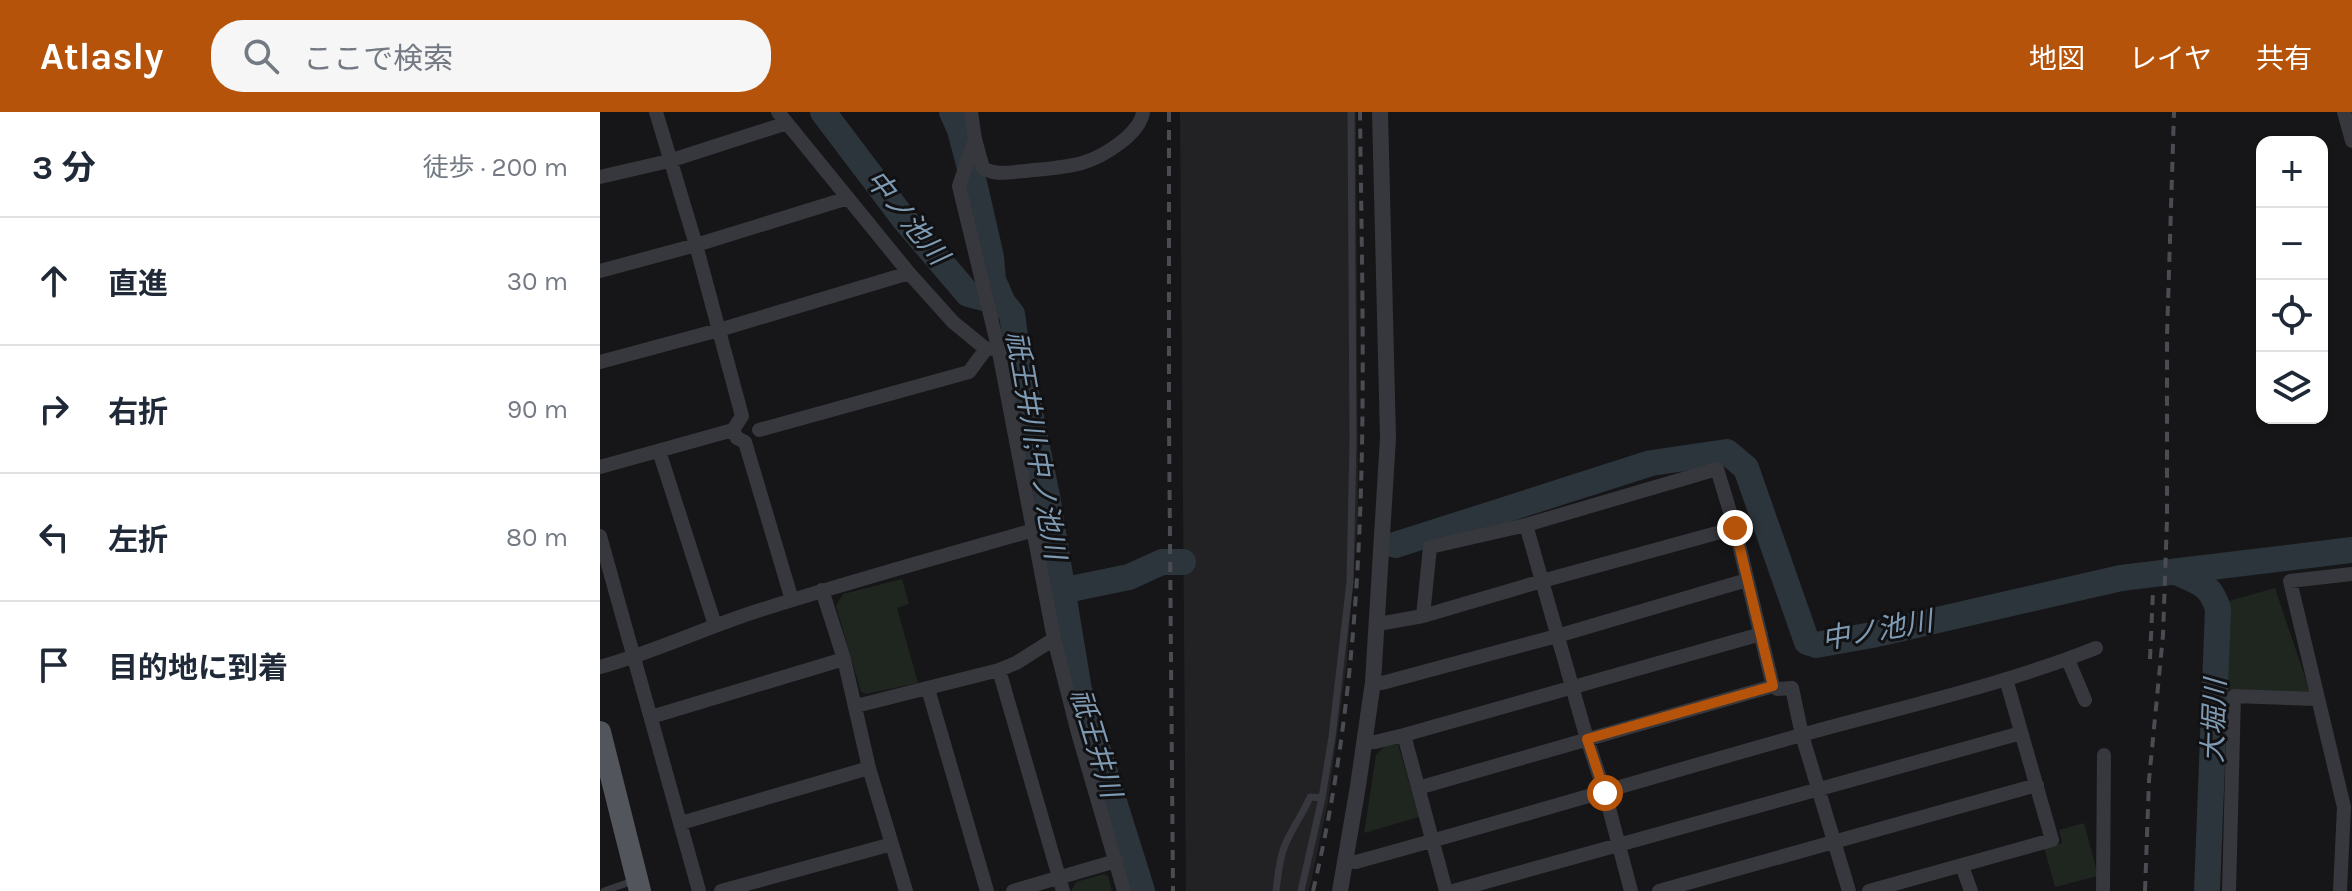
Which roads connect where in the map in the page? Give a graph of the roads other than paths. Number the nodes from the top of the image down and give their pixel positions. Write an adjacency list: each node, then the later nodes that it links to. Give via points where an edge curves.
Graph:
1 (656, 112): 10 (street)
2 (971, 112): 9 (street)
3 (1143, 112): 9 (street, via 1130,137 1086,162 992,174 983,168)
4 (1351, 112): 68 (lane, via 1352,554)
5 (1380, 112): 35 (street, via 1388,438)
6 (2344, 112): 8 (street)
7 (782, 118): 10 (street); 12 (street)
8 (2352, 141)
9 (973, 144): 17 (street, via 959,186 992,323)
10 (669, 161): 11 (street); 13 (street)
11 (600, 177)
12 (848, 198): 13 (street); 15 (street)
13 (696, 245): 14 (street); 16 (street)
14 (600, 271)
15 (909, 273): 16 (street); 17 (street, via 953,322)
16 (719, 330): 18 (street); 19 (street)
17 (992, 348): 21 (street, via 969,372); 27 (street)
18 (600, 362)
19 (742, 416): 20 (street); 21 (street, via 752,419)
20 (733, 430): 22 (street); 23 (street)
21 (759, 430): 22 (street)
22 (745, 442): 33 (street)
23 (659, 451): 24 (street); 36 (street)
24 (600, 467)
25 (1526, 525): 26 (street, via 1717,469); 31 (street); 34 (street, via 1430,547)
26 (1735, 528): 30 (street); 31 (street)
27 (1034, 530): 32 (street); 39 (street)
28 (600, 536): 41 (street)
29 (2352, 574): 51 (street, via 2290,581)
30 (1747, 580): 37 (street); 38 (street)
31 (1542, 581): 34 (street); 38 (street)
32 (822, 590): 33 (street); 42 (street)
33 (792, 600): 36 (street)
34 (1423, 616): 35 (street)
35 (1378, 624): 47 (street)
36 (715, 625): 41 (street)
37 (1761, 634): 48 (street); 49 (street)
38 (1557, 636): 47 (street); 49 (street)
39 (1054, 639): 45 (street); 75 (street)
40 (2096, 648): 43 (street)
41 (635, 657): 44 (street); 54 (street)
42 (844, 659): 53 (street); 54 (street)
43 (2068, 660): 46 (street); 52 (street)
44 (600, 667)
45 (999, 670): 50 (street); 79 (street)
46 (2006, 679): 56 (street); 58 (street)
47 (1373, 682): 60 (street)
48 (1773, 686): 58 (street, via 1792,688); 59 (street)
49 (1572, 687): 57 (street); 59 (street)
50 (928, 689): 53 (street); 85 (street)
51 (2317, 699): 69 (street); 98 (street, via 2234,696)
52 (2085, 700)
53 (856, 706): 63 (street)
54 (651, 717): 70 (street)
55 (600, 732): 62 (main road)
56 (2021, 733): 64 (street); 66 (street)
57 (1404, 735): 60 (street); 65 (street)
58 (1802, 735): 66 (street); 67 (street)
59 (1587, 739): 65 (street); 67 (street)
60 (1365, 742): 76 (street)
61 (2104, 755): 80 (street)
62 (604, 767): 78 (main road)
63 (869, 768): 70 (street); 73 (street)
64 (2037, 785): 72 (street); 77 (street, via 2052,840)
65 (1418, 788): 71 (street)
66 (1818, 790): 72 (street); 74 (street)
67 (1605, 793): 71 (street); 74 (street)
68 (1322, 798): 88 (lane, via 1310,797 1286,842); 89 (lane)
69 (2348, 806): 99 (street)
70 (681, 823): 82 (street)
71 (1432, 841): 76 (street); 91 (street)
72 (1836, 843): 94 (street); 95 (street)
73 (892, 844): 83 (street); 84 (street)
74 (1620, 844): 92 (street); 93 (street)
75 (1116, 861): 79 (street); 87 (street)
76 (1347, 861): 90 (street)
77 (1962, 866): 96 (street); 97 (street)
78 (639, 885): 81 (lane)
79 (1062, 885): 86 (street)
80 (2099, 890)
81 (604, 891)
82 (699, 891)
83 (721, 891)
84 (906, 891)
85 (987, 891)
86 (1013, 891)
87 (1124, 891)
88 (1276, 891)
89 (1301, 891)
90 (1340, 891)
91 (1446, 891)
92 (1453, 891)
93 (1631, 891)
94 (1659, 891)
95 (1849, 891)
96 (1869, 891)
97 (1971, 891)
98 (2229, 891)
99 (2340, 891)

